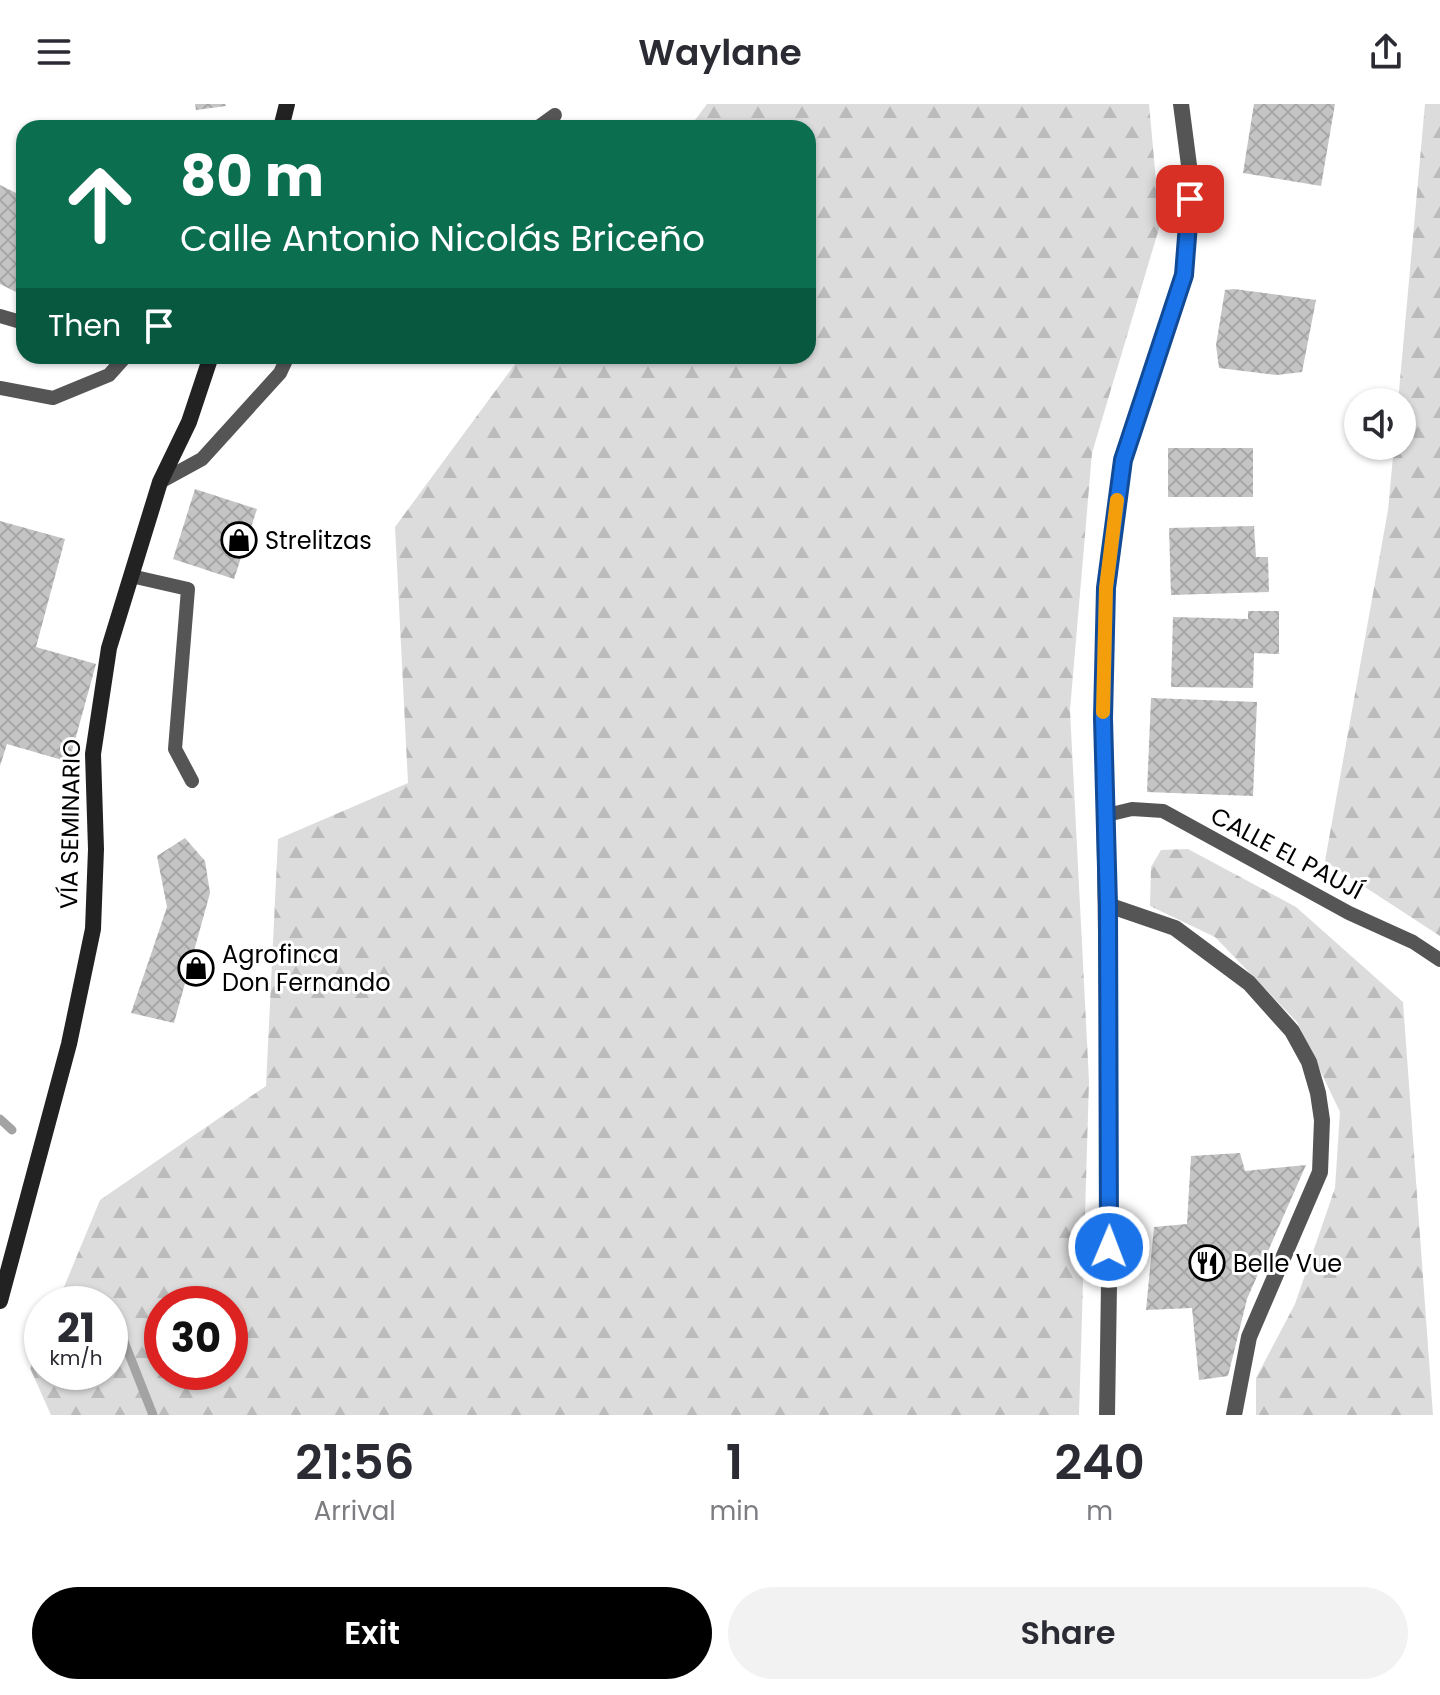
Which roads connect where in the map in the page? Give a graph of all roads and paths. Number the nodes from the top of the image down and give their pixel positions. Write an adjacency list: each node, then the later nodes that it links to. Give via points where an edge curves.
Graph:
1 (1181, 104): 11 (street, via 1190,173 1184,275 1123,460 1110,538 1103,718)
2 (555, 115): 3 (lane)
3 (548, 120)
4 (119, 364): 7 (lane, via 109,375 53,398)
5 (208, 364): 8 (main road, VÍA SEMINARIO, via 189,422)
6 (284, 364): 8 (lane, via 202,459)
7 (0, 388)
8 (160, 482): 9 (main road, VÍA SEMINARIO)
9 (131, 576): 10 (lane, via 188,589 175,749); 14 (main road, VÍA SEMINARIO, via 109,648 95,725 93,929 69,1044)
10 (192, 781)
11 (1107, 815): 12 (street); 13 (lane, CALLE EL PAUJÍ, via 1132,809 1163,811)
12 (1108, 905): 16 (street); 17 (street, via 1175,928 1249,983 1292,1031 1318,1093 1320,1172 1249,1337)
13 (1440, 960)
14 (6, 1261): 15 (main road, VÍA SEMINARIO)
15 (0, 1301)
16 (1107, 1415)
17 (1234, 1415)

